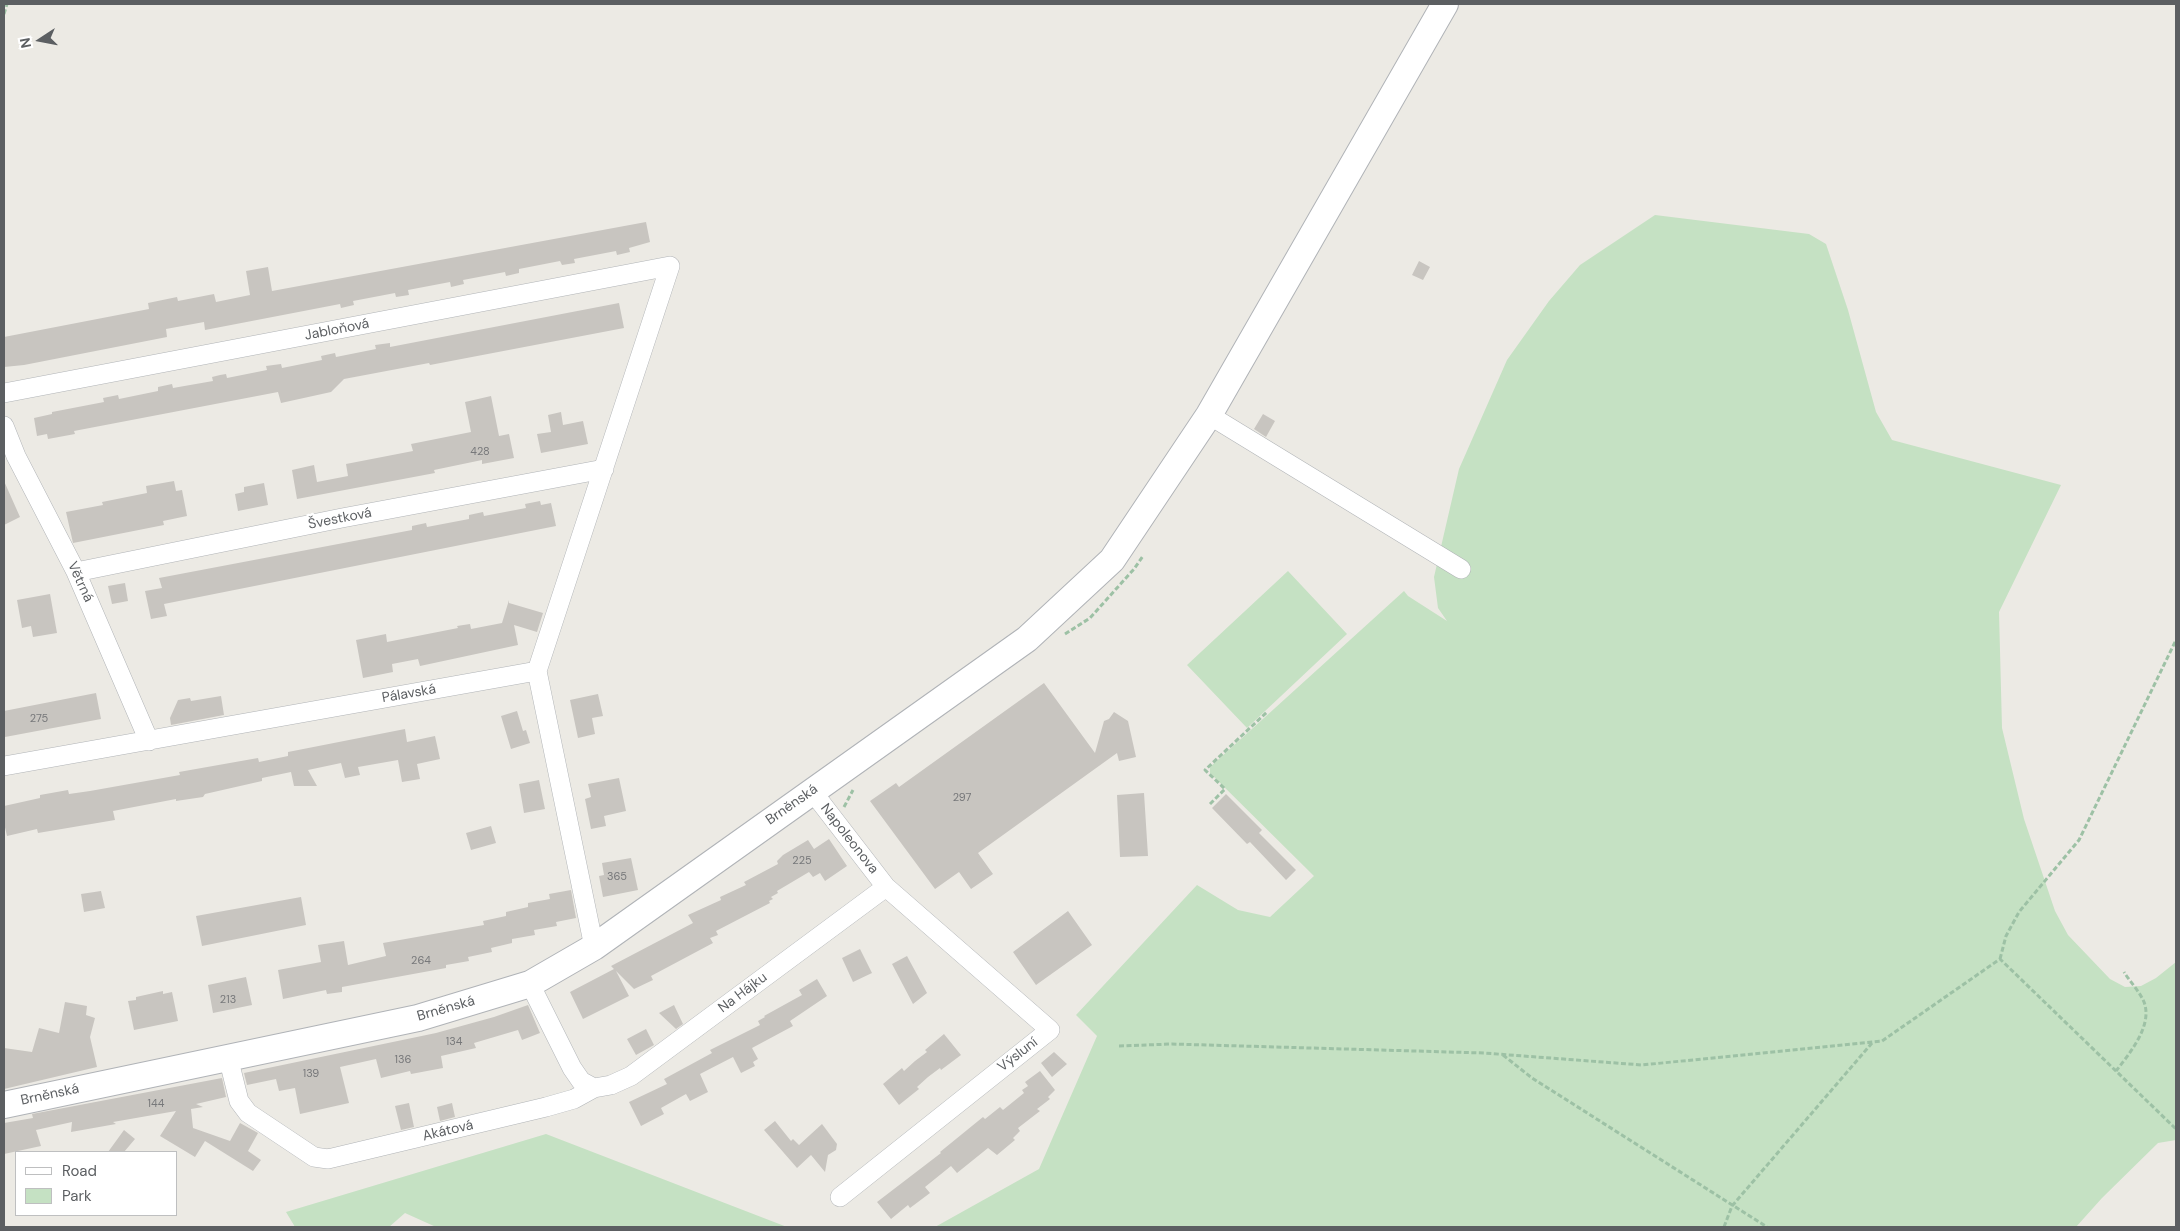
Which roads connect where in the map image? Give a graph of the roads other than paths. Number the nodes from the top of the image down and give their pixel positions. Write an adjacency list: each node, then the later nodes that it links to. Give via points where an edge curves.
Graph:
1 (1445, 4): 3 (main road, Brněnská)
2 (4, 393): 6 (street, Jabloňová, via 670,266)
3 (1208, 415): 7 (street); 12 (main road, Brněnská, via 1112,560 1027,639)
4 (4, 426): 5 (street, Větrná)
5 (10, 457): 8 (street, Větrná)
6 (604, 469): 8 (street, Švestková); 9 (street)
7 (1462, 570)
8 (76, 572): 10 (street, Větrná)
9 (537, 670): 10 (street, Pálavská); 14 (street)
10 (149, 741): 11 (street, Pálavská)
11 (4, 766)
12 (822, 784): 13 (street, Napoleonova); 14 (main road, Brněnská)
13 (886, 887): 17 (street, Na Hájku, via 631,1076); 19 (street, Výsluní, via 1050,1030)
14 (594, 947): 15 (main road, Brněnská)
15 (530, 984): 16 (main road, Brněnská, via 418,1018); 17 (street, via 572,1068 581,1080)
16 (228, 1057): 17 (street, Akátová, via 239,1101 248,1113 314,1157 328,1159 546,1107 574,1099); 18 (main road, Brněnská)
17 (594, 1088)
18 (4, 1105)
19 (840, 1197)

